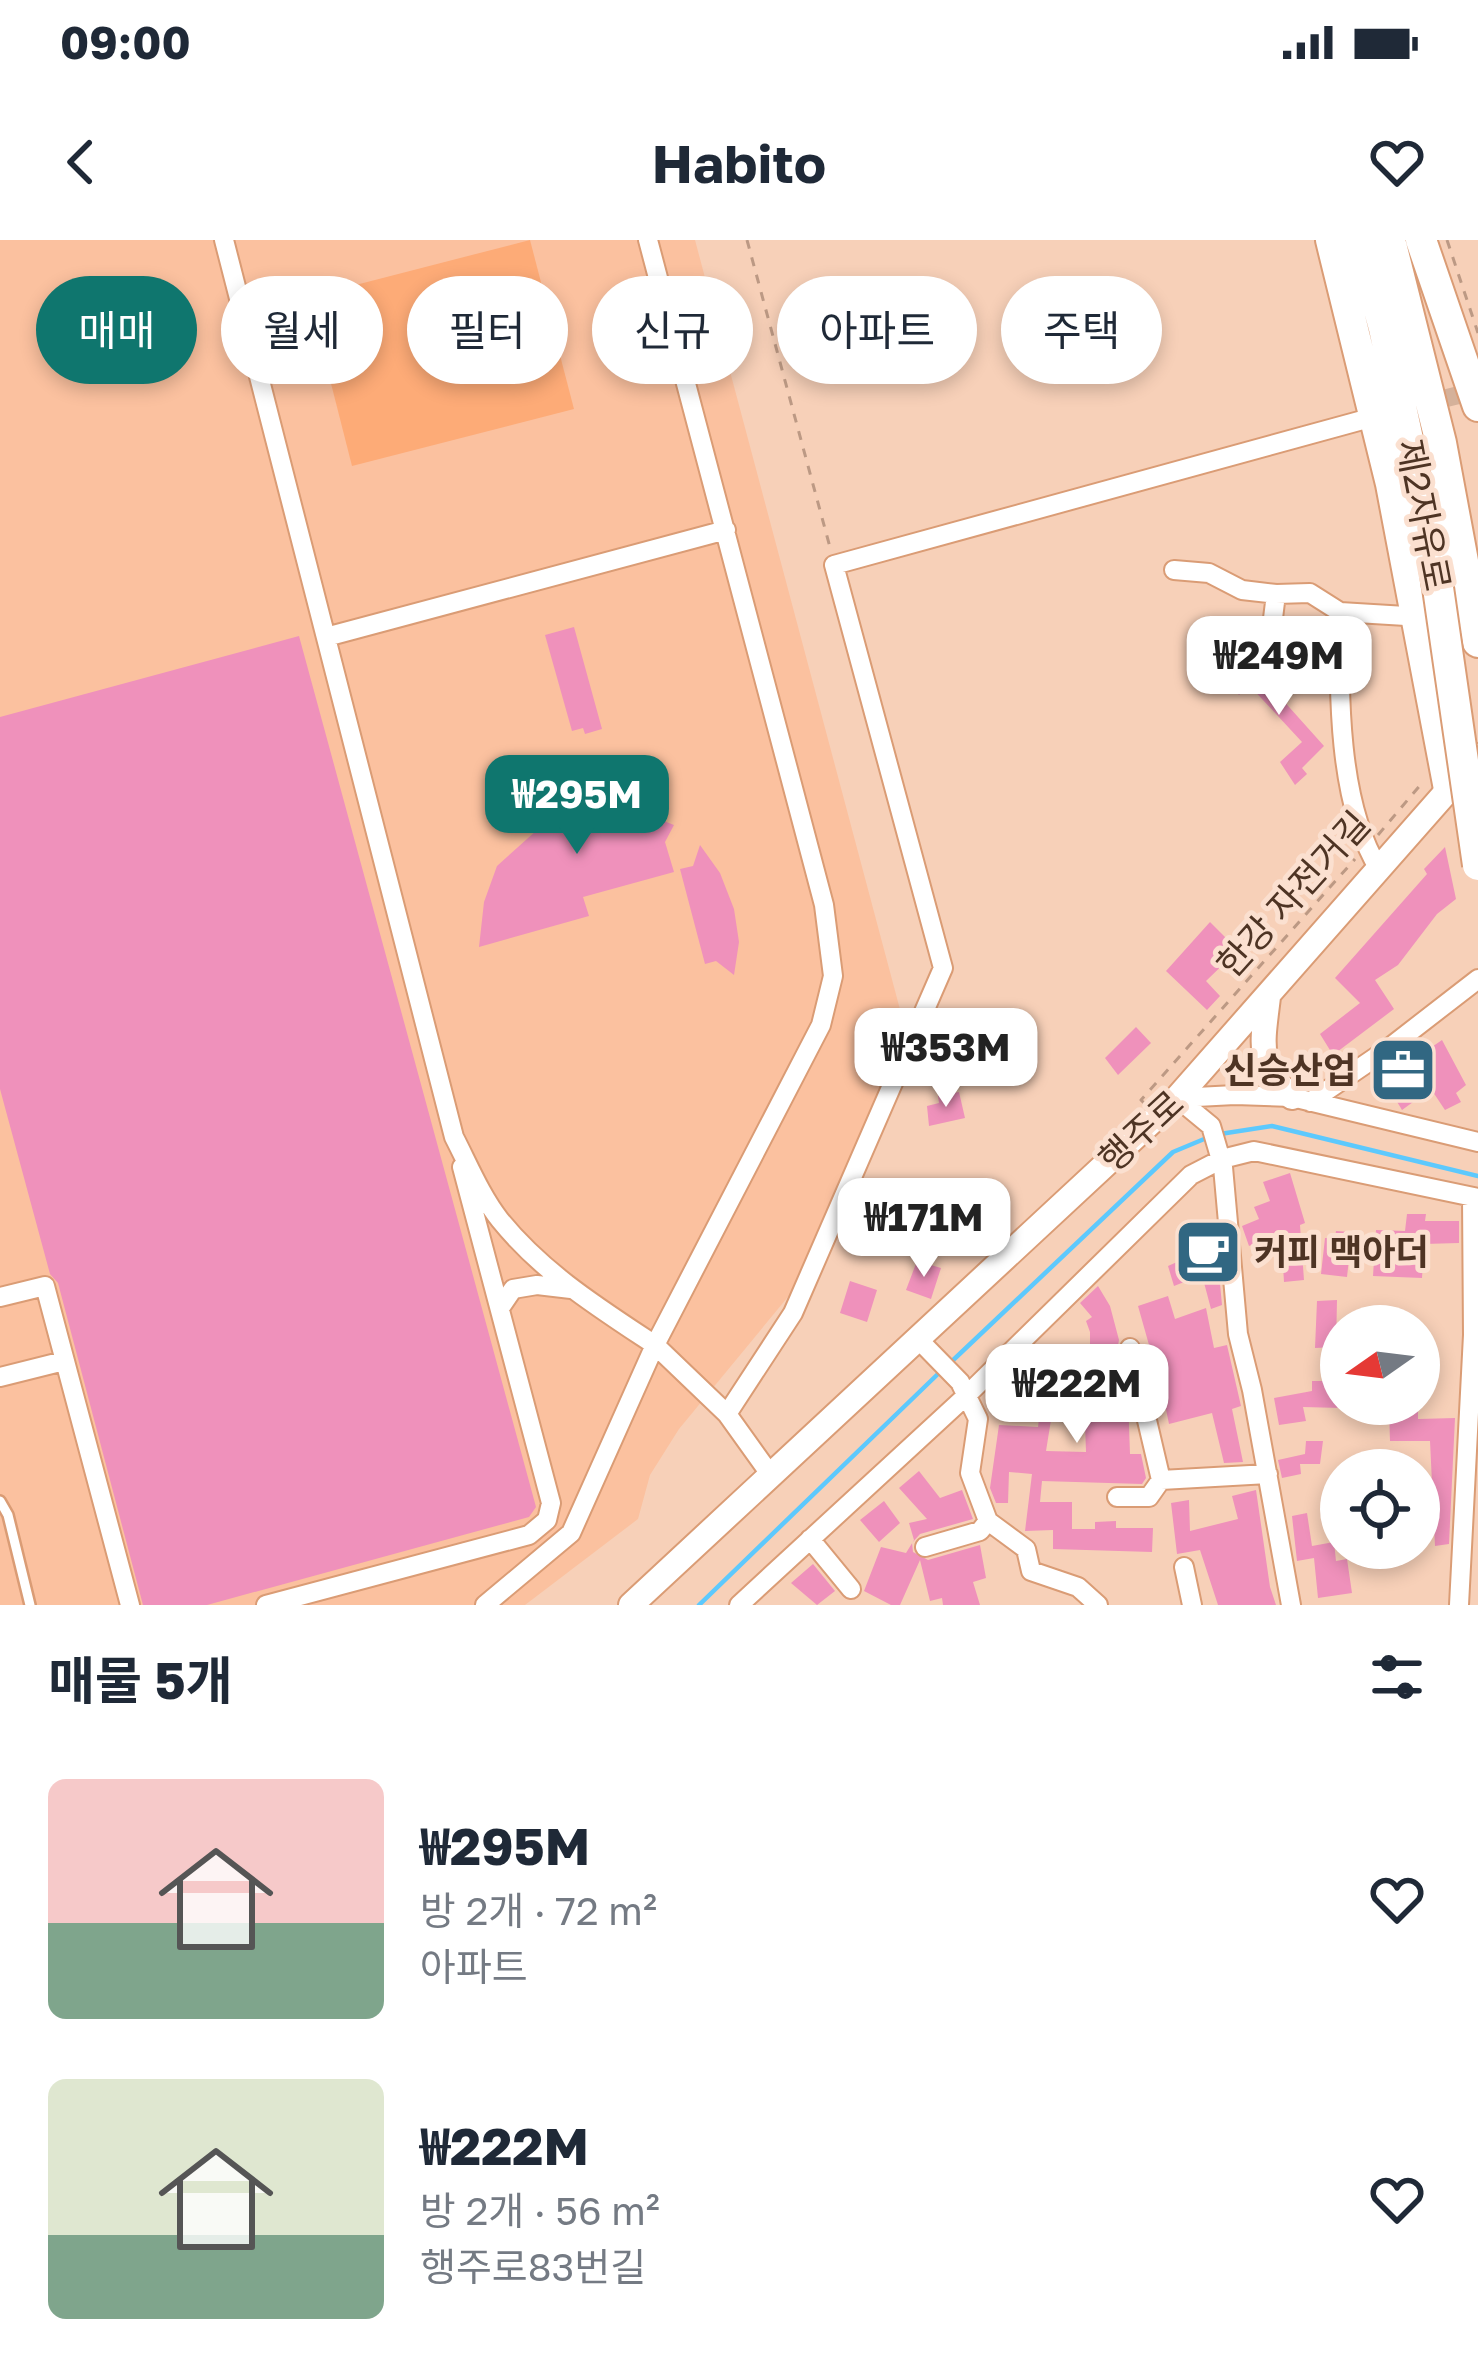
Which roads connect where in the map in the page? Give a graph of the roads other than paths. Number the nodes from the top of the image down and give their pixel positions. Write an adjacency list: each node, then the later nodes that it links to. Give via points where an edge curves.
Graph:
1 (224, 240): 15 (street)
2 (648, 240): 9 (street)
3 (1331, 240): 19 (highway, via 1391,484)
4 (1360, 240): 10 (highway, 제2자유로)
5 (1390, 240): 10 (highway, 제2자유로)
6 (1421, 240): 7 (highway)
7 (1478, 406)
8 (1370, 418): 39 (street, via 834,565 943,968 793,1313)
9 (726, 530): 15 (street); 34 (street, via 824,905 833,976 821,1025)
10 (1449, 557): 16 (highway, 제2자유로); 21 (highway, 제2자유로, bridge)
11 (1174, 570): 12 (street)
12 (1276, 594): 13 (street, via 1310,593); 17 (street)
13 (1340, 612): 14 (street); 20 (street, via 1346,762)
14 (1406, 616)
15 (326, 638): 26 (street)
16 (1478, 642)
17 (1267, 667)
18 (1478, 756): 19 (main road, 행주로)
19 (1449, 789): 20 (main road, 행주로)
20 (1372, 858): 23 (main road, 행주로)
21 (1478, 865)
22 (1478, 979): 25 (street, via 1389,1048)
23 (1268, 996): 24 (main road, 행주로); 25 (main road, via 1267,1069)
24 (1177, 1098): 25 (street); 28 (street, via 1211,1126); 33 (main road, 행주로)
25 (1301, 1100): 27 (street)
26 (454, 1137): 30 (street, via 497,1217); 32 (street)
27 (1478, 1142)
28 (1222, 1160): 29 (street, via 1284,1154); 38 (street, via 1191,1175); 41 (street, via 1238,1334)
29 (1475, 1198): 59 (street)
30 (571, 1289): 32 (street, via 513,1289); 34 (street)
31 (0, 1298): 36 (street, via 46,1286)
32 (500, 1308): 52 (street, via 551,1503 547,1520 529,1535)
33 (924, 1344): 38 (street); 40 (main road, 행주로)
34 (656, 1345): 39 (street); 53 (street, via 572,1533)
35 (1130, 1348): 42 (street)
36 (64, 1361): 37 (street); 51 (street)
37 (0, 1377)
38 (963, 1389): 45 (street, via 978,1419 970,1473); 46 (street)
39 (727, 1414): 40 (street)
40 (770, 1474): 54 (main road, 행주로)
41 (1268, 1474): 42 (street); 58 (street)
42 (1161, 1480): 43 (street, via 1149,1497)
43 (1117, 1497)
44 (0, 1501): 50 (lane)
45 (988, 1521): 47 (street, via 980,1531); 56 (street, via 1027,1549 1031,1571 1078,1587)
46 (810, 1539): 49 (street); 55 (street)
47 (925, 1547)
48 (1184, 1567): 57 (street)
49 (851, 1589)
50 (30, 1605)
51 (130, 1605)
52 (266, 1605)
53 (484, 1605)
54 (631, 1605)
55 (739, 1605)
56 (1098, 1605)
57 (1192, 1605)
58 (1291, 1605)
59 (1459, 1605)

